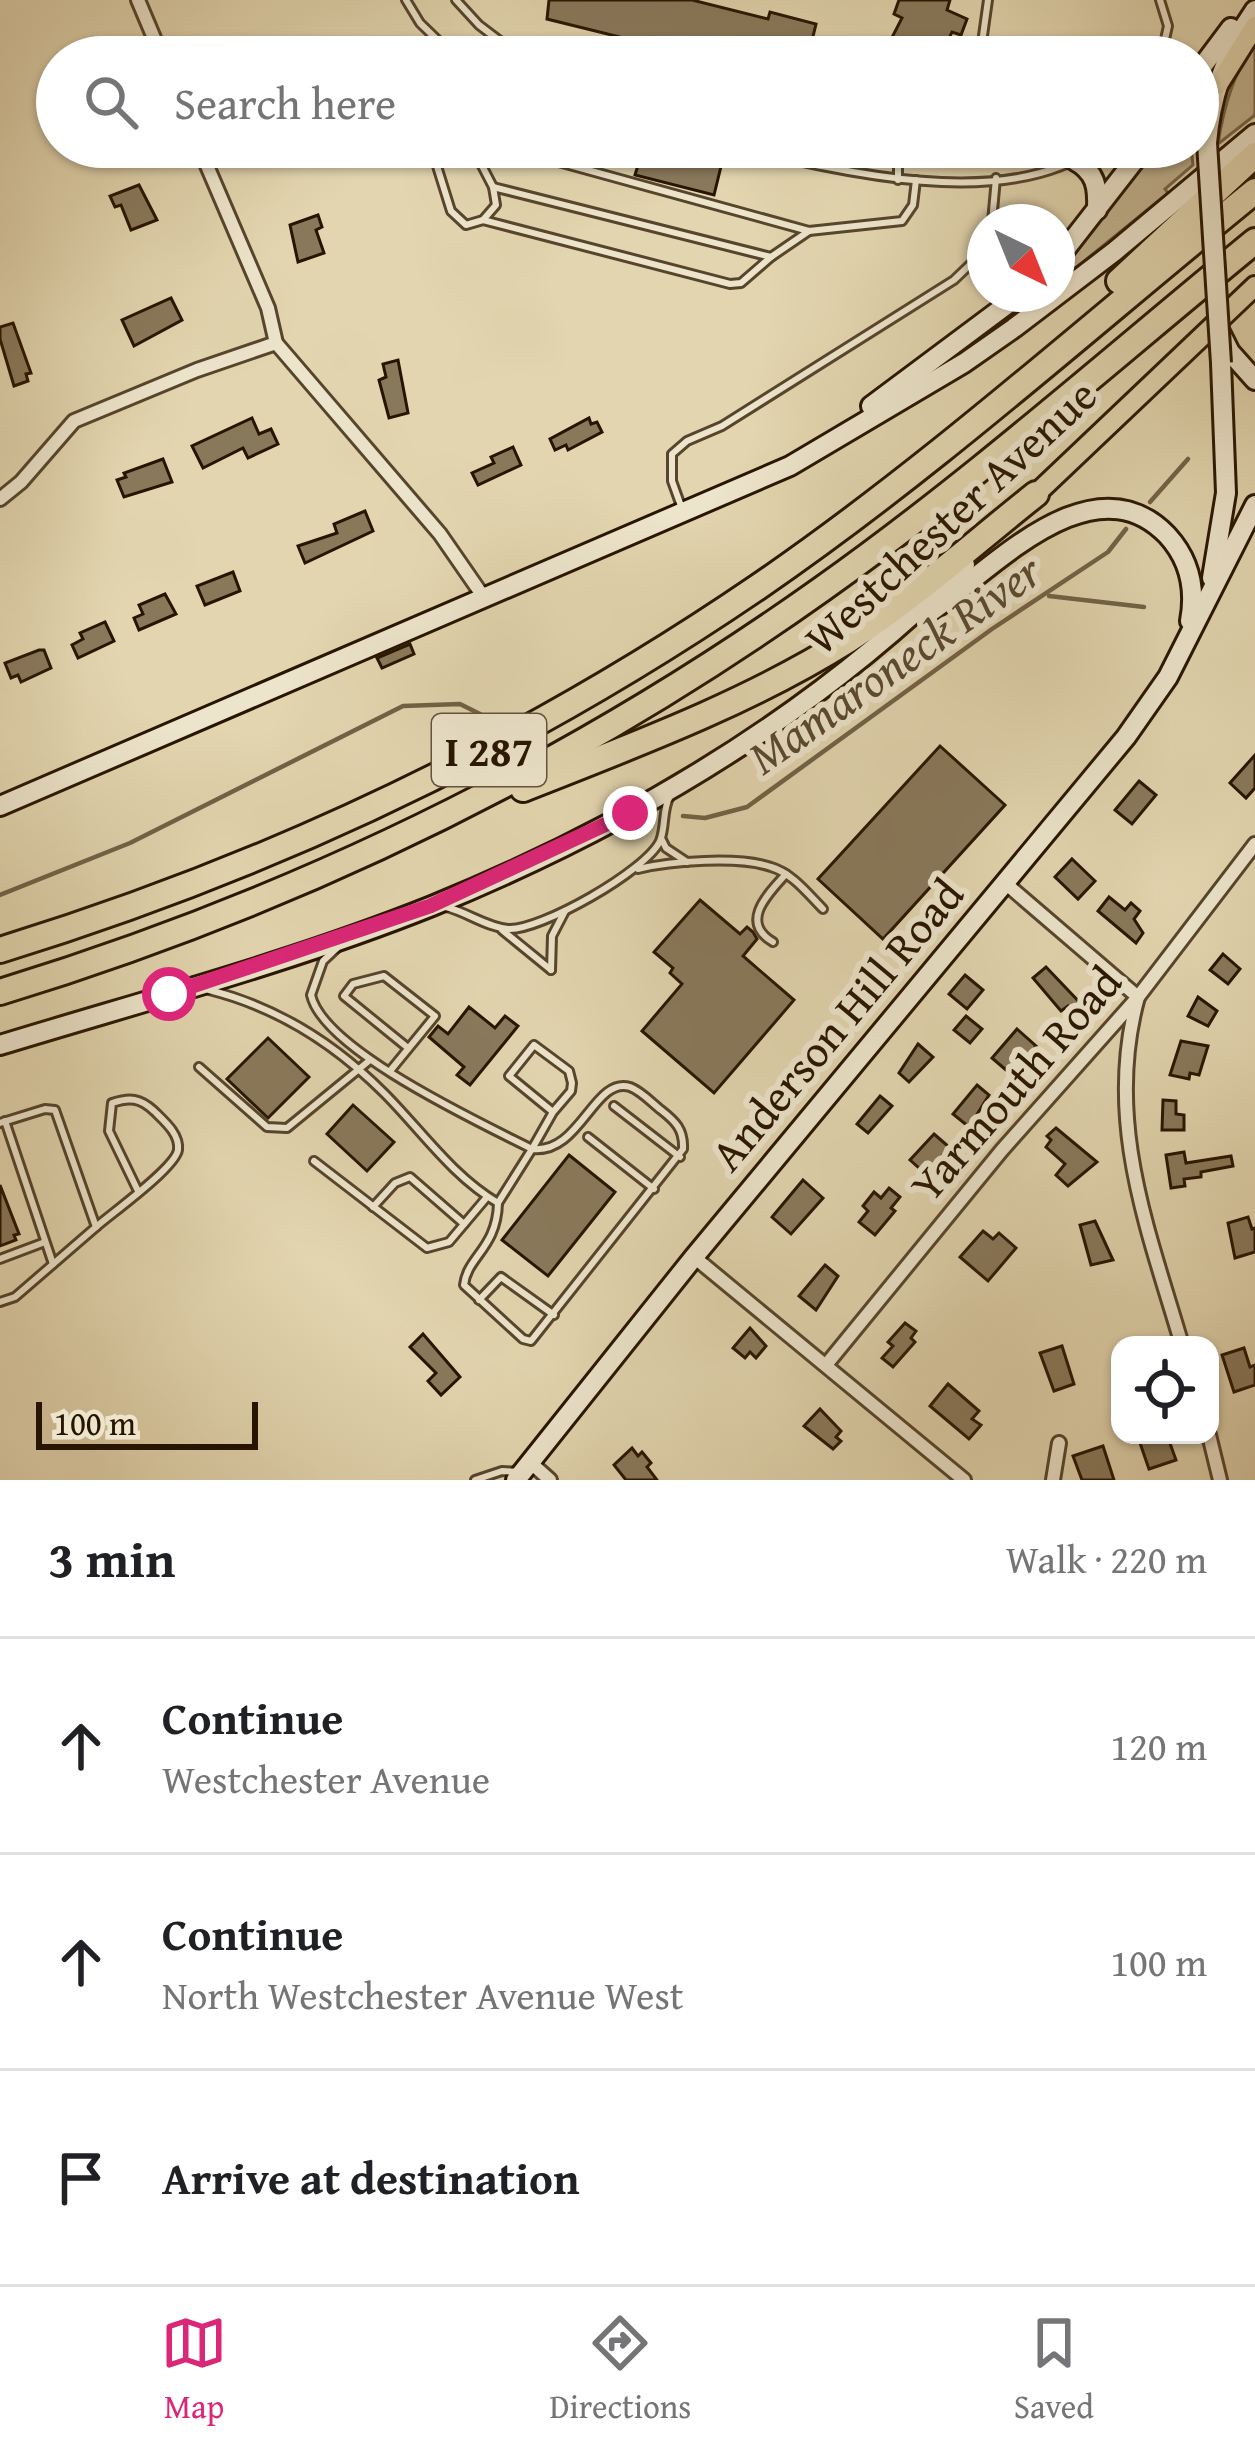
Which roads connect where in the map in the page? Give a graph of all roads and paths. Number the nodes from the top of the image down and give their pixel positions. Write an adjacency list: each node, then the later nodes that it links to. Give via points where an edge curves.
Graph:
1 (138, 0): 9 (street)
2 (406, 0): 10 (lane)
3 (456, 0): 11 (lane)
4 (988, 0): 12 (lane)
5 (1160, 0): 13 (lane)
6 (1252, 0): 14 (main road)
7 (1255, 10): 15 (main road, Anderson Hill Road)
8 (1255, 26): 16 (main road)
9 (153, 36)
10 (432, 36)
11 (493, 36)
12 (983, 36)
13 (1166, 36)
14 (1219, 44)
15 (1219, 80)
16 (1219, 83)
17 (1255, 134): 19 (main road)
18 (1255, 155): 49 (highway)
19 (1219, 164)
20 (207, 168): 46 (street)
21 (437, 168): 38 (lane, via 451,212 466,225)
22 (483, 168): 34 (lane)
23 (580, 168): 39 (lane)
24 (826, 168): 32 (lane)
25 (898, 168): 32 (lane)
26 (1051, 168): 31 (lane)
27 (1087, 168): 37 (main road)
28 (1129, 168): 37 (main road)
29 (1209, 168): 47 (main road, Anderson Hill Road, bridge)
30 (1214, 168): 53 (main road, via 964,363 790,466)
31 (996, 178): 33 (lane); 36 (lane)
32 (898, 180): 33 (lane)
33 (916, 180): 39 (lane, via 902,221)
34 (493, 187): 38 (lane, via 496,205); 42 (lane)
35 (1255, 190): 49 (highway, I 287)
36 (994, 204)
37 (1097, 212): 40 (main road)
38 (483, 220): 42 (lane, via 730,284)
39 (809, 231): 42 (lane)
40 (1075, 238)
41 (1255, 241): 61 (highway, I 287, via 924,512 781,618 596,735)
42 (771, 256)
43 (967, 268): 53 (lane, via 672,454 673,481)
44 (1253, 289): 50 (main road, Westchester Avenue)
45 (997, 312): 53 (main road, via 863,412)
46 (276, 343): 51 (street, via 74,421); 54 (street, via 440,534)
47 (1226, 358): 48 (main road); 55 (main road, Anderson Hill Road, via 1226,493)
48 (1255, 380)
49 (929, 459): 73 (highway, I 287, via 731,605 484,753 240,865)
50 (1036, 494): 57 (main road, Westchester Avenue); 61 (highway, via 882,617 808,663 619,751)
51 (0, 499)
52 (1255, 506): 55 (main road, Anderson Hill Road)
53 (690, 511): 54 (main road)
54 (484, 599): 59 (main road)
55 (1203, 609): 56 (main road, Anderson Hill Road)
56 (1179, 656): 57 (main road, via 1193,602 1180,553 1144,519 1098,508 1056,520); 66 (main road, Anderson Hill Road, via 1126,736)
57 (857, 661): 58 (main road, Westchester Avenue)
58 (681, 782): 60 (lane, via 666,803); 67 (main road, Westchester Avenue, via 555,851)
59 (0, 806)
60 (662, 835): 63 (lane, via 666,848); 64 (lane)
61 (404, 837): 75 (highway, I 287, via 204,923)
62 (1255, 844): 76 (street, Yarmouth Road)
63 (691, 863): 64 (lane); 65 (lane, via 768,865)
64 (629, 872): 68 (lane)
65 (787, 874): 69 (lane); 72 (lane, via 757,915 760,932)
66 (1004, 882): 76 (street); 98 (main road, Anderson Hill Road)
67 (430, 906): 70 (lane); 71 (main road)
68 (568, 908): 70 (lane, via 527,927); 70 (lane, via 552,936 550,970)
69 (823, 909)
70 (493, 926)
71 (351, 935): 74 (main road); 79 (lane, via 323,962 311,995 322,1021)
72 (773, 942)
73 (0, 950)
74 (194, 986): 77 (main road); 81 (lane, via 287,1019)
75 (0, 992)
76 (1138, 998): 104 (street, via 1126,1097 1130,1162); 105 (street, Yarmouth Road)
77 (0, 1045)
78 (408, 1048): 78 (lane, via 435,1016 384,976 353,984 344,996); 82 (lane)
79 (371, 1059): 81 (lane); 82 (lane)
80 (200, 1067): 81 (lane, via 277,1129)
81 (358, 1069): 92 (lane)
82 (390, 1071): 87 (lane)
83 (614, 1106): 88 (lane)
84 (554, 1112): 84 (lane, via 572,1083 534,1045 509,1076); 87 (lane)
85 (3, 1122): 96 (lane, via 55,1110); 97 (lane)
86 (588, 1137): 90 (lane)
87 (532, 1149): 88 (lane, via 563,1144 607,1091 622,1085 681,1130); 93 (lane)
88 (680, 1157): 90 (lane)
89 (314, 1161): 94 (lane)
90 (654, 1189): 103 (lane)
91 (138, 1191): 91 (lane, via 178,1148 152,1109 128,1098 112,1103 107,1115); 96 (lane)
92 (487, 1197): 93 (lane); 95 (lane)
93 (498, 1203): 101 (lane, via 494,1234 465,1275)
94 (373, 1207): 95 (lane, via 427,1248 449,1242); 95 (lane, via 410,1177)
95 (464, 1224)
96 (96, 1227): 100 (lane)
97 (46, 1242): 99 (lane); 100 (lane)
98 (694, 1257): 105 (street); 108 (main road, Anderson Hill Road)
99 (0, 1259)
100 (53, 1264): 102 (lane)
101 (478, 1301): 103 (lane, via 501,1277); 103 (lane, via 531,1341)
102 (0, 1302)
103 (554, 1315)
104 (1179, 1336)
105 (826, 1365): 111 (street)
106 (1060, 1443): 112 (street)
107 (1211, 1444): 113 (street)
108 (523, 1472): 109 (lane); 110 (street)
109 (475, 1480)
110 (550, 1480)
111 (964, 1480)
112 (1053, 1480)
113 (1220, 1480)

